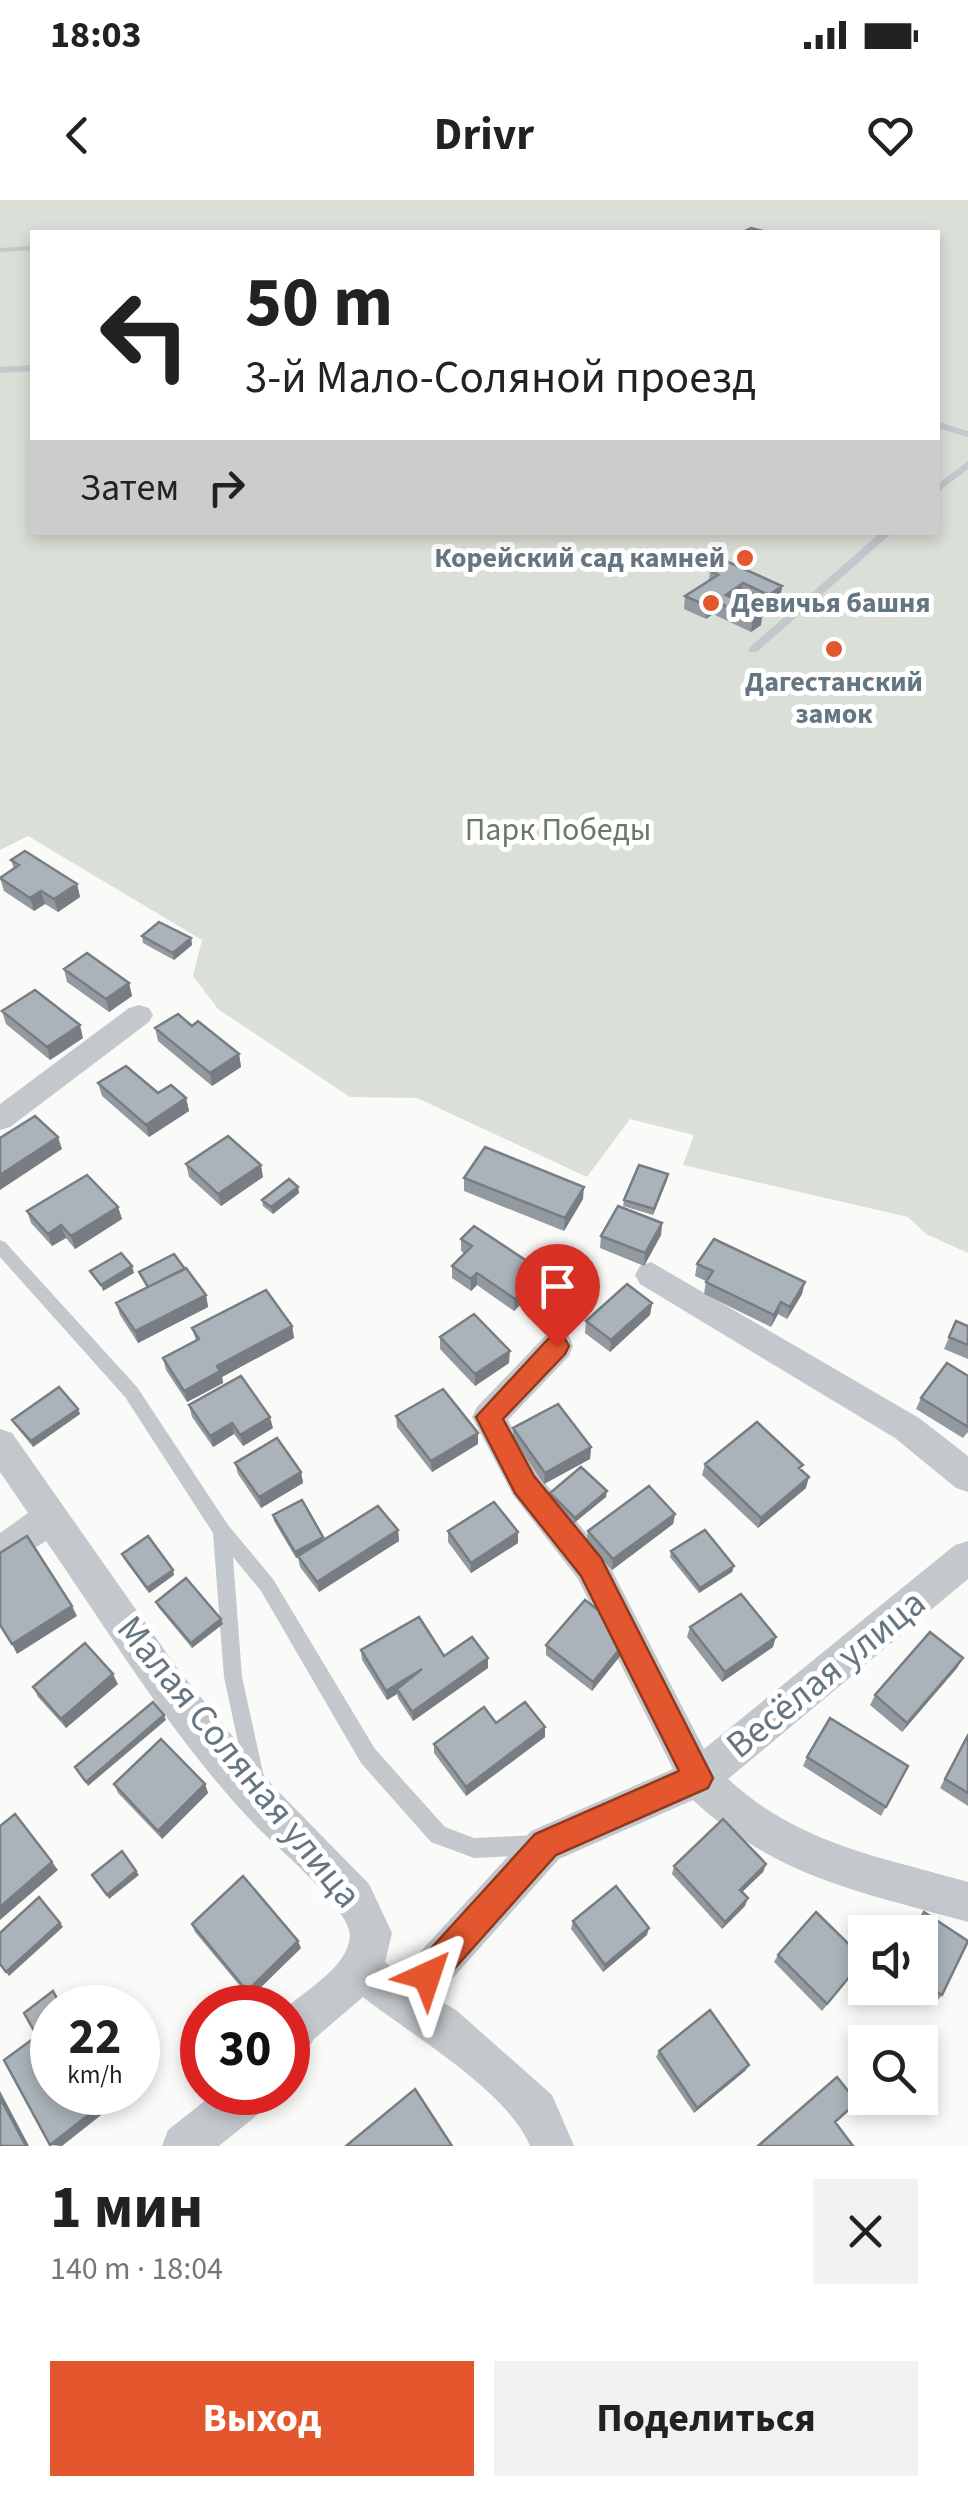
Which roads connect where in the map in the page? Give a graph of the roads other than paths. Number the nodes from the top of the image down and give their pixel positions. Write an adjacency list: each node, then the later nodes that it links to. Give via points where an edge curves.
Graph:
1 (30, 248): 2 (lane)
2 (0, 250)
3 (30, 368): 4 (lane)
4 (0, 370)
5 (940, 426): 6 (lane)
6 (968, 434)
7 (968, 464): 8 (lane)
8 (940, 487)
9 (885, 535): 10 (lane)
10 (754, 650)
11 (138, 1014): 12 (street)
12 (0, 1118)
13 (0, 1246): 19 (lane, via 131,1392)
14 (651, 1275): 17 (street, via 907,1428)
15 (557, 1346): 22 (street, via 489,1417 525,1484 591,1567)
16 (5, 1460): 18 (street, Малая Соляная улица)
17 (968, 1477)
18 (52, 1516): 20 (street); 23 (street, Малая Соляная улица, via 164,1681)
19 (222, 1531): 23 (lane, via 233,1677); 24 (lane, via 267,1585 368,1756 438,1835 474,1848)
20 (0, 1554)
21 (968, 1557): 22 (street, Весёлая улица)
22 (698, 1778): 24 (street, Весёлая улица); 25 (street, via 737,1814 810,1857)
23 (259, 1800): 26 (street, Малая Соляная улица, via 355,1898 371,1933)
24 (545, 1845): 27 (street, Весёлая улица)
25 (968, 1902)
26 (362, 1970): 27 (street); 28 (street)
27 (403, 2002): 31 (street, via 441,2024 537,2110)
28 (310, 2015)
29 (223, 2115): 30 (street)
30 (184, 2146)
31 (552, 2146)

